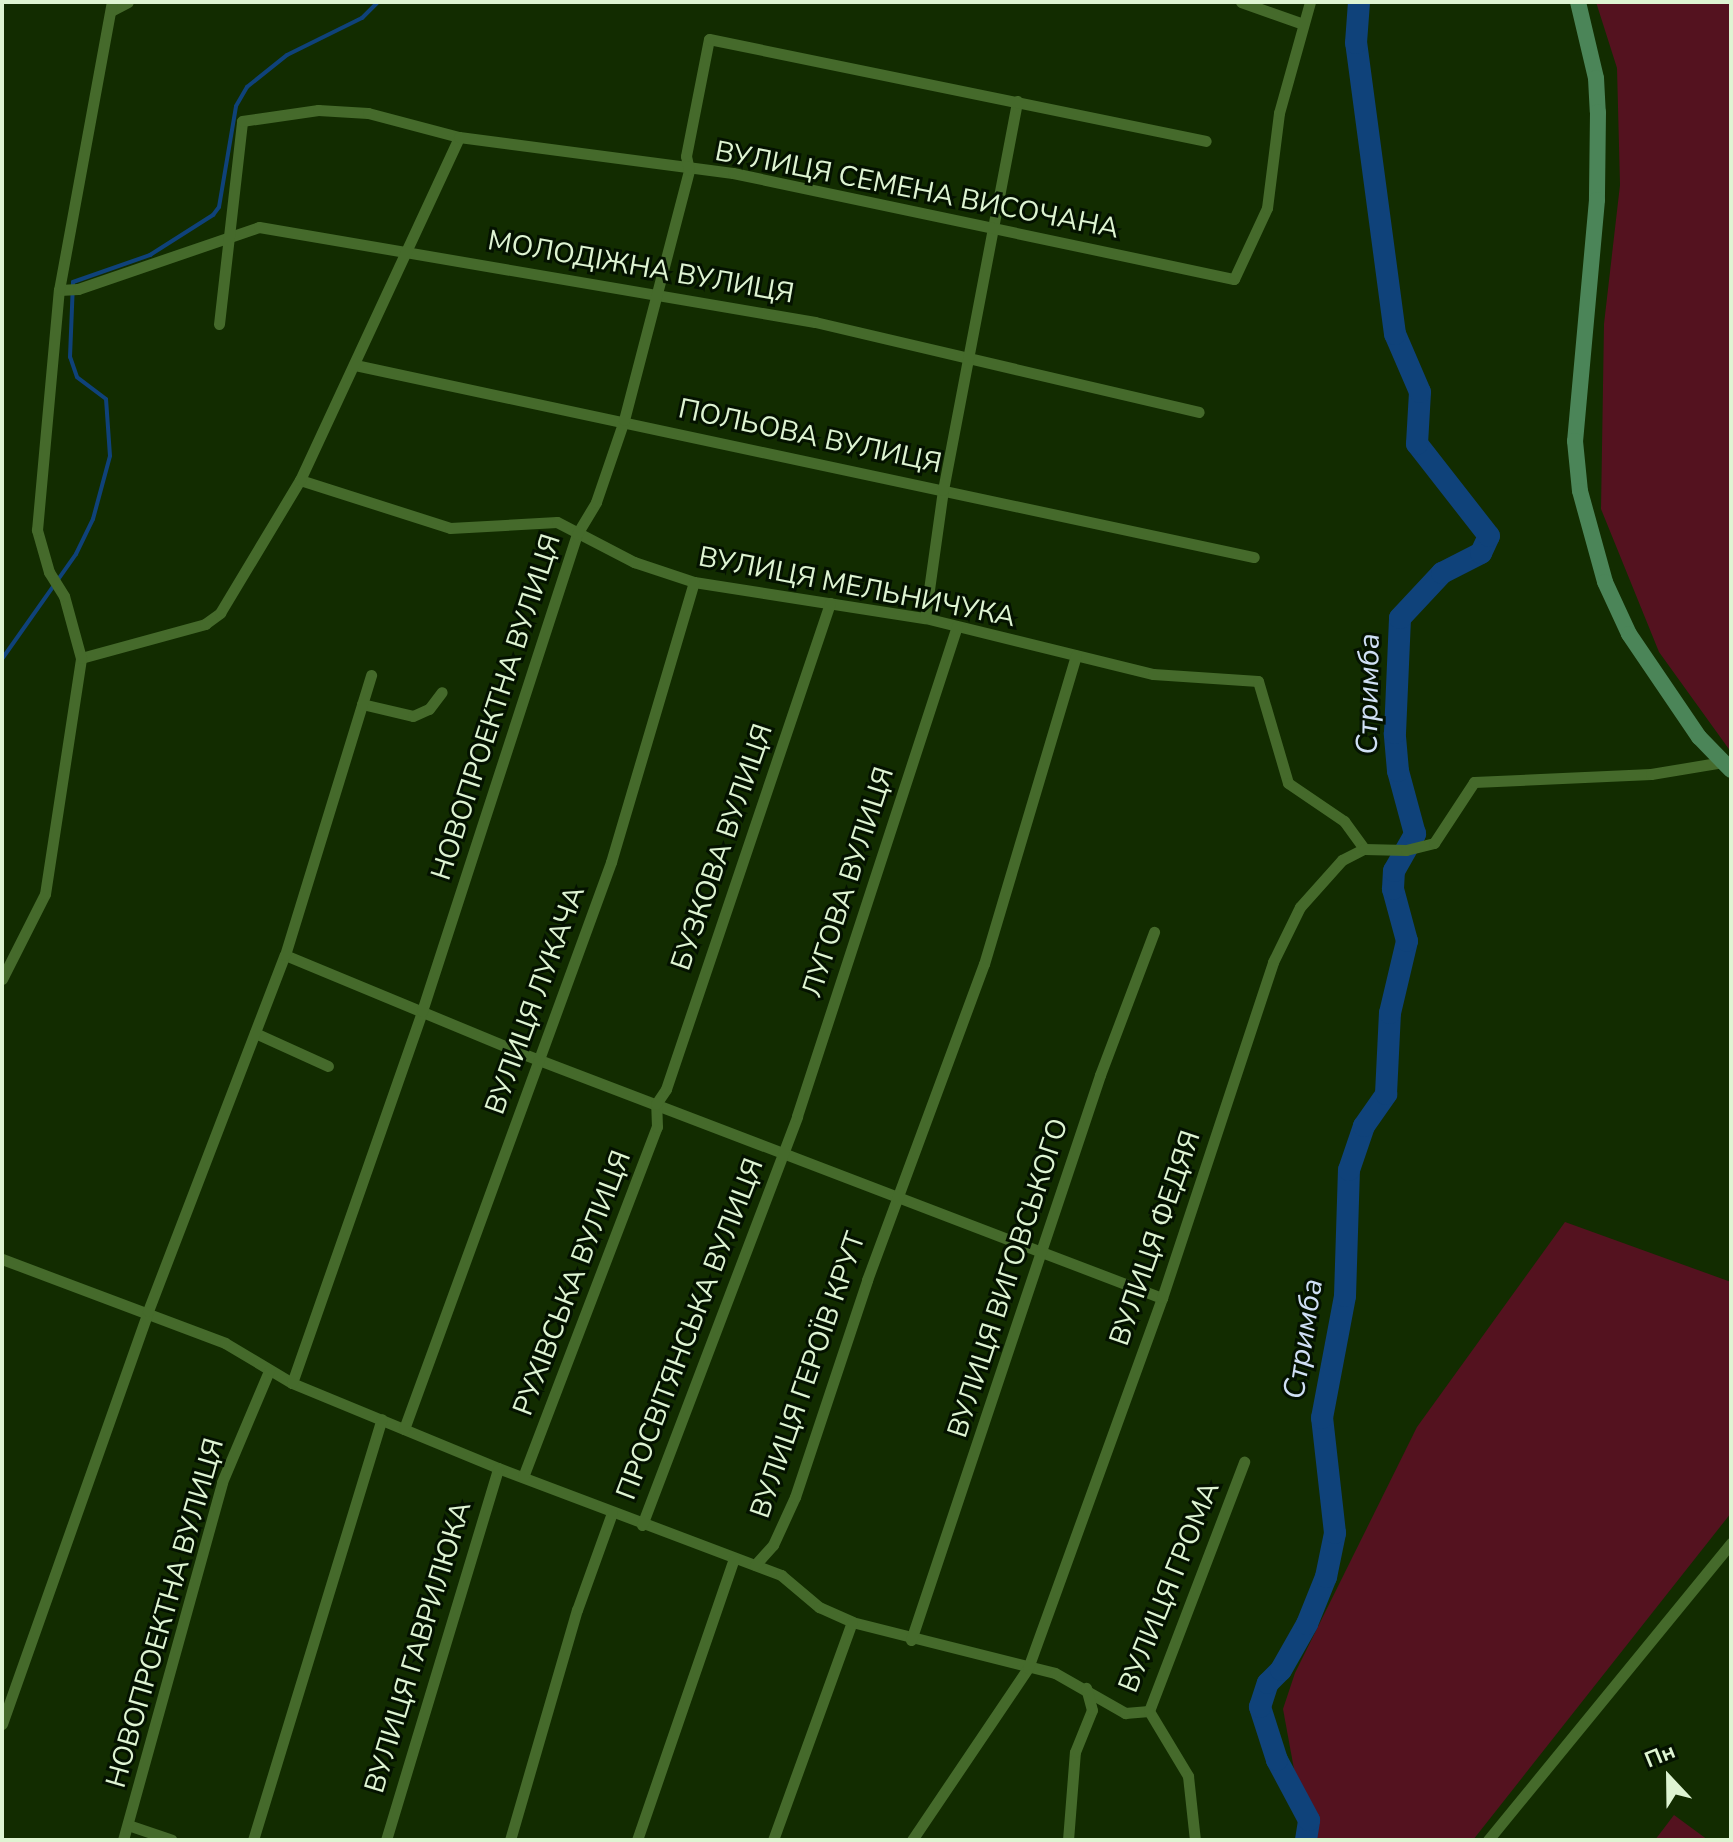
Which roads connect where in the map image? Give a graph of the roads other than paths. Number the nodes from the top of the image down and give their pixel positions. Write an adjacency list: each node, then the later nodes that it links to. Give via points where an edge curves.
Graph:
1 (128, 2): 5 (street)
2 (1241, 2): 6 (street)
3 (1310, 2): 6 (street)
4 (1578, 2): 34 (main road, via 1596,78 1598,112 1597,200 1575,441 1580,491 1605,582 1629,634 1662,689)
5 (112, 7): 14 (street)
6 (1303, 24): 11 (street, ВУЛИЦЯ СЕМЕНА ВИСОЧАНА, via 1279,113 1267,208 1234,279)
7 (1017, 101): 9 (street); 10 (street, НОВОПРОЕКТНА ВУЛИЦЯ, via 709,39 686,156); 11 (street)
8 (459, 137): 10 (street, ВУЛИЦЯ СЕМЕНА ВИСОЧАНА); 12 (street, ВУЛИЦЯ СЕМЕНА ВИСОЧАНА, via 356,112 318,110 242,121); 13 (street)
9 (1206, 141)
10 (689, 170): 11 (street, ВУЛИЦЯ СЕМЕНА ВИСОЧАНА, via 733,173); 15 (street, НОВОПРОЕКТНА ВУЛИЦЯ)
11 (994, 230): 17 (street)
12 (229, 237): 13 (street, МОЛОДІЖНА ВУЛИЦЯ, via 259,227); 14 (street, МОЛОДІЖНА ВУЛИЦЯ); 16 (street)
13 (407, 252): 15 (street, МОЛОДІЖНА ВУЛИЦЯ); 18 (street)
14 (67, 290): 30 (street, via 37,530 49,572 64,596)
15 (659, 292): 17 (street, МОЛОДІЖНА ВУЛИЦЯ); 20 (street, НОВОПРОЕКТНА ВУЛИЦЯ)
16 (219, 324)
17 (970, 357): 19 (street, МОЛОДІЖНА ВУЛИЦЯ); 22 (street)
18 (355, 365): 20 (street, ПОЛЬОВА ВУЛИЦЯ); 21 (street)
19 (1199, 412)
20 (624, 420): 22 (street, ПОЛЬОВА ВУЛИЦЯ); 23 (street, НОВОПРОЕКТНА ВУЛИЦЯ, via 596,502)
21 (300, 480): 23 (street, ВУЛИЦЯ МЕЛЬНИЧУКА, via 450,528 557,522); 30 (street, via 220,613 205,624)
22 (943, 490): 24 (street, ПОЛЬОВА ВУЛИЦЯ); 27 (street)
23 (577, 534): 25 (street, ВУЛИЦЯ МЕЛЬНИЧУКА, via 634,562); 39 (street, НОВОПРОЕКТНА ВУЛИЦЯ)
24 (1254, 557)
25 (694, 582): 26 (street, ВУЛИЦЯ МЕЛЬНИЧУКА); 41 (street, ВУЛИЦЯ ЛУКАЧА, via 611,862)
26 (830, 603): 27 (street, ВУЛИЦЯ МЕЛЬНИЧУКА); 43 (street, БУЗКОВА ВУЛИЦЯ, via 666,1089)
27 (925, 618): 28 (street, ВУЛИЦЯ МЕЛЬНИЧУКА)
28 (957, 626): 29 (street, ВУЛИЦЯ МЕЛЬНИЧУКА); 44 (street, ЛУГОВА ВУЛИЦЯ)
29 (1076, 655): 35 (street, ВУЛИЦЯ МЕЛЬНИЧУКА, via 1153,674 1258,681 1288,783 1344,821); 45 (street, ВУЛИЦЯ ГЕРОЇВ КРУТ, via 996,927)
30 (81, 658): 38 (street, via 45,894)
31 (371, 675): 33 (street)
32 (442, 692): 33 (street, via 429,709 413,716)
33 (362, 704): 37 (street)
34 (1727, 766): 35 (street, via 1474,782 1465,788 1441,836 1406,850)
35 (1364, 849): 48 (street, ВУЛИЦЯ ФЕДЯЯ, via 1342,860 1300,907 1273,962)
36 (1154, 932): 46 (street, ВУЛИЦЯ ВИГОВСЬКОГО, via 1100,1075)
37 (285, 955): 39 (street); 40 (street)
38 (2, 979)
39 (422, 1011): 41 (street); 51 (street, НОВОПРОЕКТНА ВУЛИЦЯ)
40 (255, 1033): 42 (street); 49 (street)
41 (540, 1058): 43 (street); 53 (street, ВУЛИЦЯ ЛУКАЧА)
42 (328, 1066)
43 (656, 1104): 44 (street); 56 (street, РУХІВСЬКА ВУЛИЦЯ, via 657,1127)
44 (783, 1151): 45 (street); 58 (street, ПРОСВІТЯНСЬКА ВУЛИЦЯ)
45 (897, 1196): 46 (street); 61 (street, ВУЛИЦЯ ГЕРОЇВ КРУТ, via 795,1497 773,1545)
46 (1044, 1254): 48 (street); 63 (street, ВУЛИЦЯ ВИГОВСЬКОГО, via 984,1413 971,1470)
47 (2, 1259): 49 (street, ВУЛИЦЯ ГРОМА)
48 (1162, 1298): 64 (street, ВУЛИЦЯ ФЕДЯЯ)
49 (148, 1311): 50 (street, ВУЛИЦЯ ГРОМА, via 225,1343); 67 (street)
50 (269, 1371): 51 (street, ВУЛИЦЯ ГРОМА); 68 (street, НОВОПРОЕКТНА ВУЛИЦЯ, via 222,1482)
51 (292, 1383): 52 (street, ВУЛИЦЯ ГРОМА)
52 (382, 1419): 53 (street, ВУЛИЦЯ ГРОМА); 71 (street)
53 (404, 1429): 55 (street, ВУЛИЦЯ ГРОМА)
54 (1244, 1462): 66 (street, ВУЛИЦЯ ГРОМА)
55 (498, 1468): 56 (street, ВУЛИЦЯ ГРОМА); 72 (street, ВУЛИЦЯ ГАВРИЛЮКА)
56 (523, 1477): 57 (street, ВУЛИЦЯ ГРОМА)
57 (612, 1513): 58 (street, ВУЛИЦЯ ГРОМА); 73 (street, via 577,1610)
58 (642, 1525): 60 (street, ВУЛИЦЯ ГРОМА)
59 (1731, 1543): 79 (street)
60 (734, 1558): 61 (street, ВУЛИЦЯ ГРОМА); 74 (street)
61 (755, 1565): 62 (street, ВУЛИЦЯ ГРОМА, via 781,1575 819,1607)
62 (852, 1622): 63 (street, ВУЛИЦЯ ГРОМА); 75 (street)
63 (911, 1640): 64 (street, ВУЛИЦЯ ГРОМА, via 983,1653)
64 (1028, 1668): 65 (street, ВУЛИЦЯ ГРОМА); 76 (street, ВУЛИЦЯ ФЕДЯЯ)
65 (1086, 1688): 66 (street, ВУЛИЦЯ ГРОМА, via 1125,1713); 77 (street, via 1092,1710 1075,1752)
66 (1149, 1711): 78 (street, via 1188,1776)
67 (2, 1724)
68 (128, 1825): 69 (street, НОВОПРОЕКТНА ВУЛИЦЯ); 70 (street, НОВОПРОЕКТНА ВУЛИЦЯ)
69 (123, 1840)
70 (172, 1840)
71 (253, 1840)
72 (386, 1840)
73 (510, 1840)
74 (637, 1840)
75 (773, 1840)
76 (912, 1840)
77 (1068, 1840)
78 (1195, 1840)
79 (1488, 1840)

